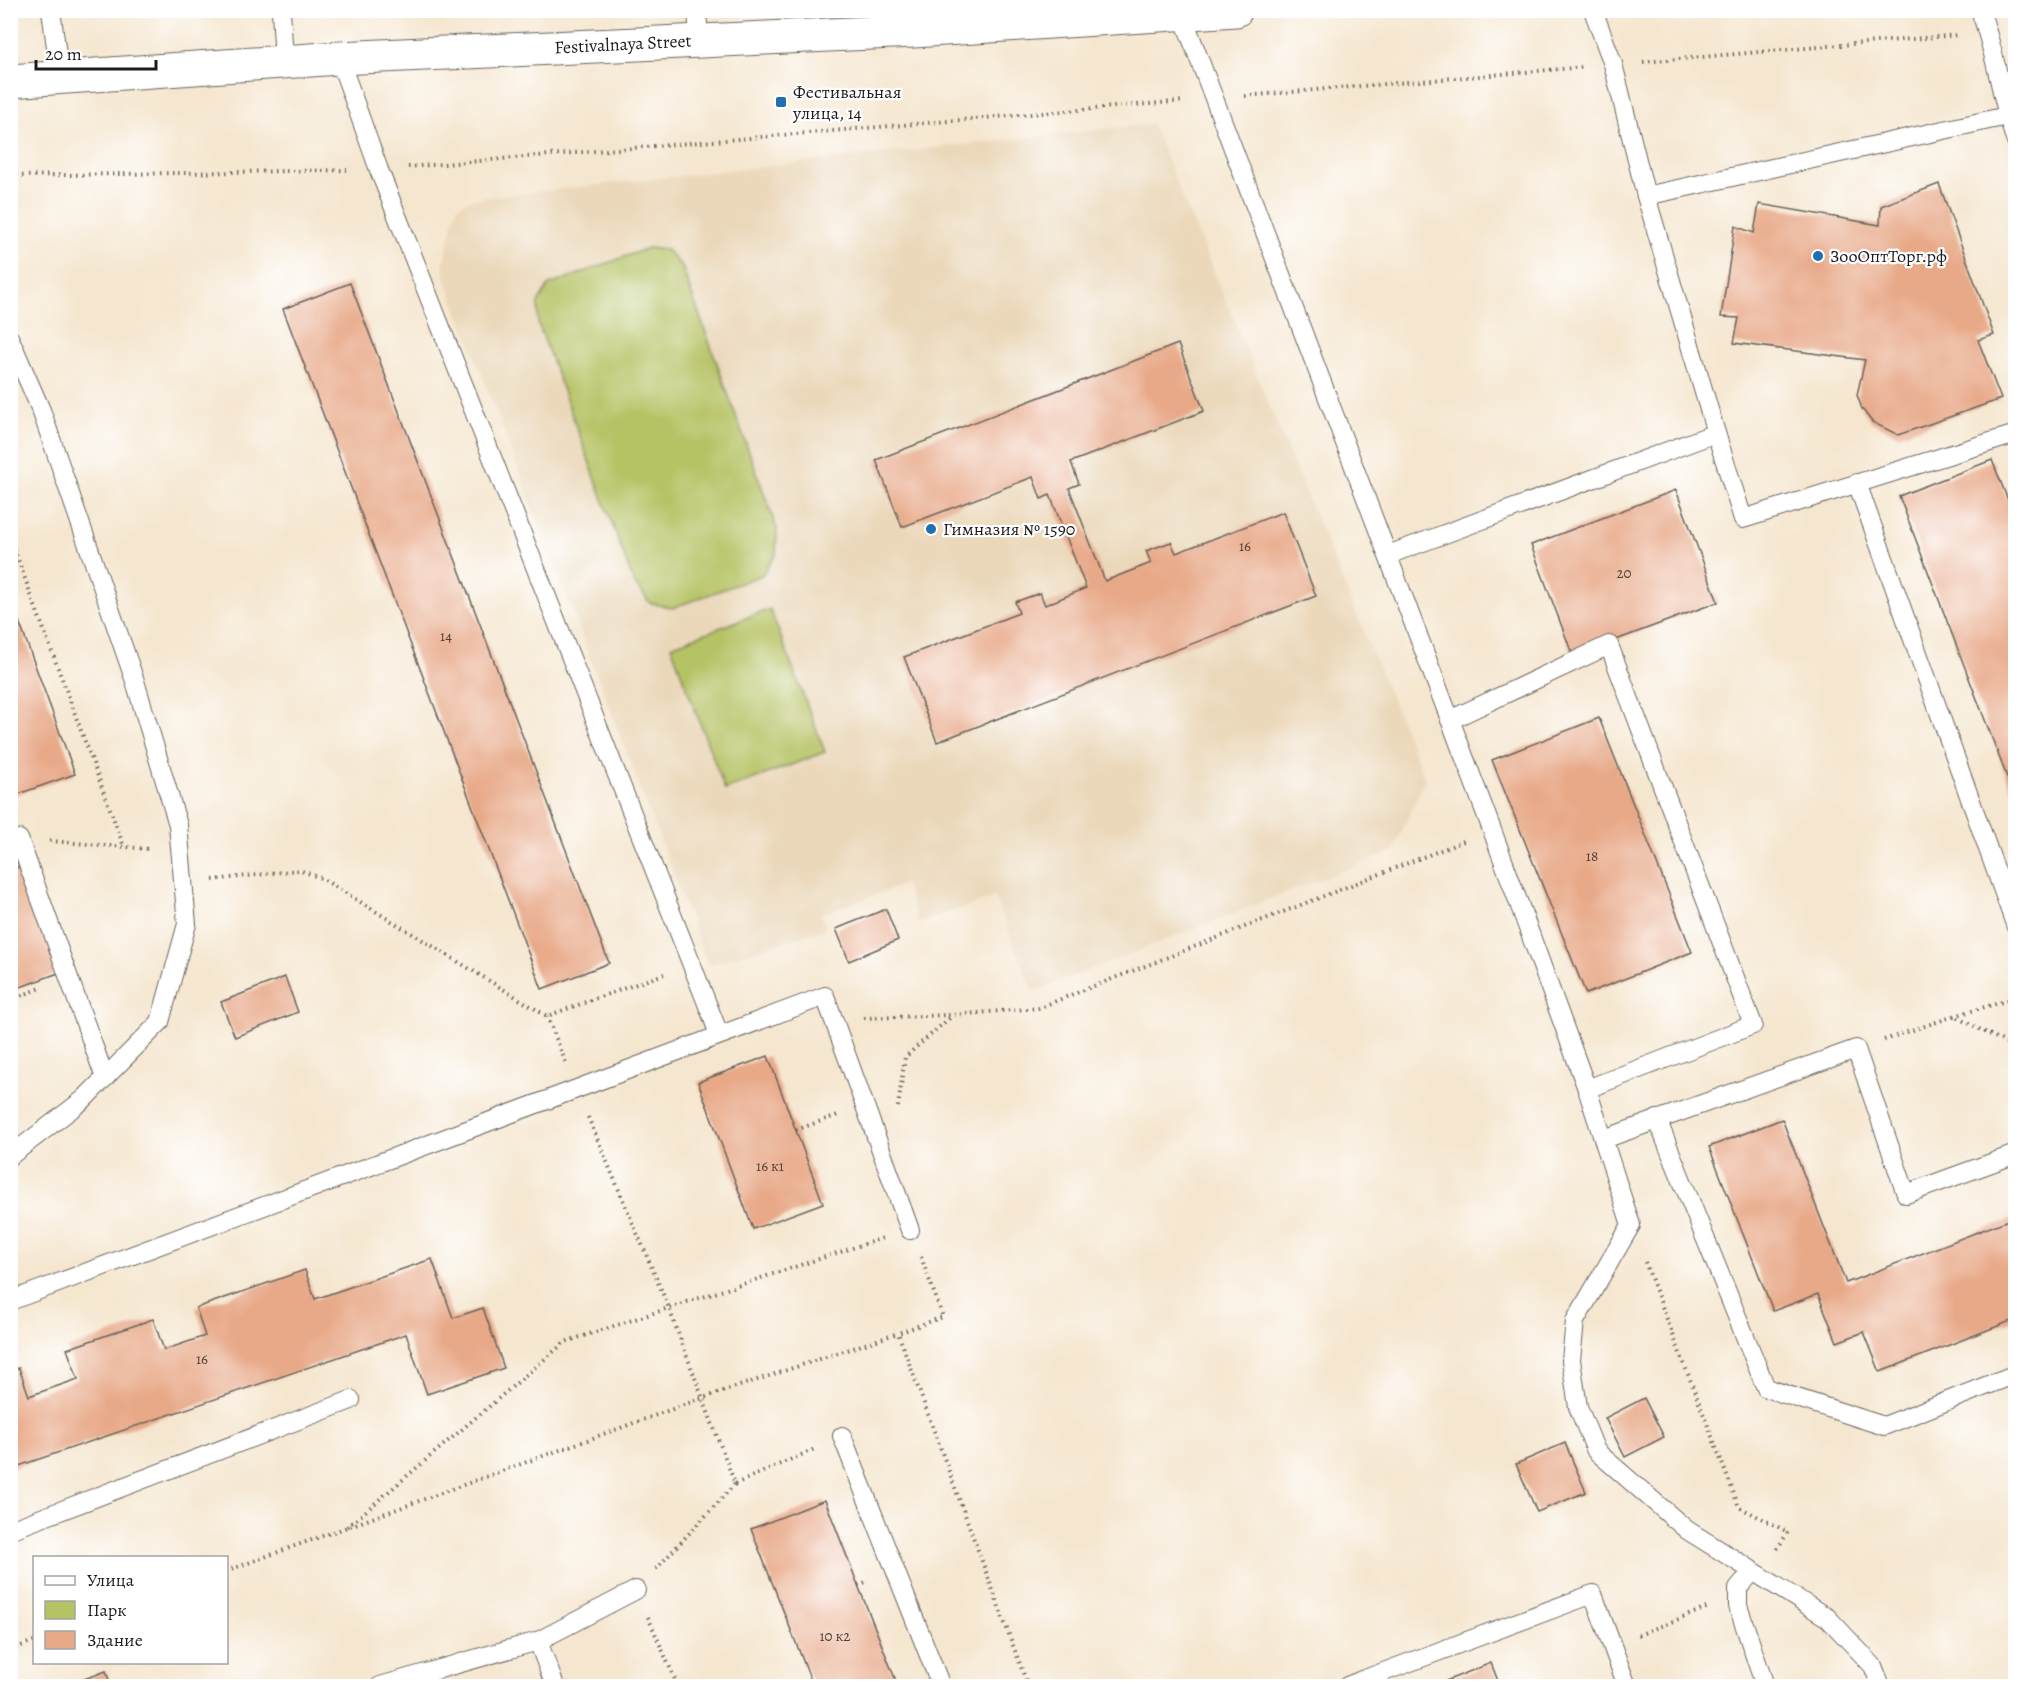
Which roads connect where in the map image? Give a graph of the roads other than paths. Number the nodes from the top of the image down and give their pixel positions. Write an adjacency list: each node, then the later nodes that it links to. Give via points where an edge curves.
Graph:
1 (51, 10): 11 (lane)
2 (281, 10): 10 (lane)
3 (1236, 10): 6 (street, Festivalnaya Street)
4 (1593, 10): 15 (lane, via 1613,64)
5 (1980, 10): 13 (lane, via 1989,33)
6 (1182, 14): 7 (street, Festivalnaya Street); 20 (lane)
7 (963, 19): 8 (street, Festivalnaya Street)
8 (698, 25): 9 (street, Festivalnaya Street)
9 (339, 58): 10 (street, Festivalnaya Street); 24 (lane, via 379,170)
10 (284, 62): 11 (street, Festivalnaya Street)
11 (60, 77): 12 (street, Festivalnaya Street)
12 (10, 81)
13 (2007, 116): 14 (lane); 15 (lane)
14 (2016, 142)
15 (1646, 196): 17 (lane)
16 (10, 339): 25 (lane, via 41,410 135,681 178,825 187,924 160,1022)
17 (1716, 434): 19 (lane, via 1743,519); 20 (lane)
18 (2016, 434): 19 (lane)
19 (1857, 483): 23 (lane)
20 (1388, 555): 21 (lane)
21 (1450, 720): 26 (lane); 26 (lane, via 1609,645 1753,1025)
22 (15, 840): 25 (lane)
23 (2016, 927)
24 (719, 1034): 31 (lane, via 825,996); 32 (lane)
25 (105, 1077): 30 (lane, via 83,1100)
26 (1587, 1089): 28 (lane)
27 (1657, 1119): 28 (lane); 29 (lane, via 1856,1049 1906,1194); 33 (lane, via 1766,1388 1884,1426)
28 (1604, 1139): 37 (lane, via 1631,1225 1575,1321 1570,1360 1578,1407 1596,1451 1687,1530)
29 (2016, 1154)
30 (10, 1156)
31 (910, 1230)
32 (10, 1300)
33 (2016, 1374)
34 (351, 1400): 36 (lane)
35 (842, 1436): 43 (lane)
36 (10, 1530)
37 (1752, 1572): 45 (lane, via 1738,1589 1738,1606); 46 (lane, via 1828,1618 1873,1666)
38 (636, 1590): 39 (lane)
39 (538, 1641): 41 (lane); 42 (lane)
40 (1358, 1684): 44 (lane, via 1593,1594)
41 (380, 1686)
42 (555, 1686)
43 (941, 1686)
44 (1628, 1686)
45 (1765, 1686)
46 (1881, 1686)

